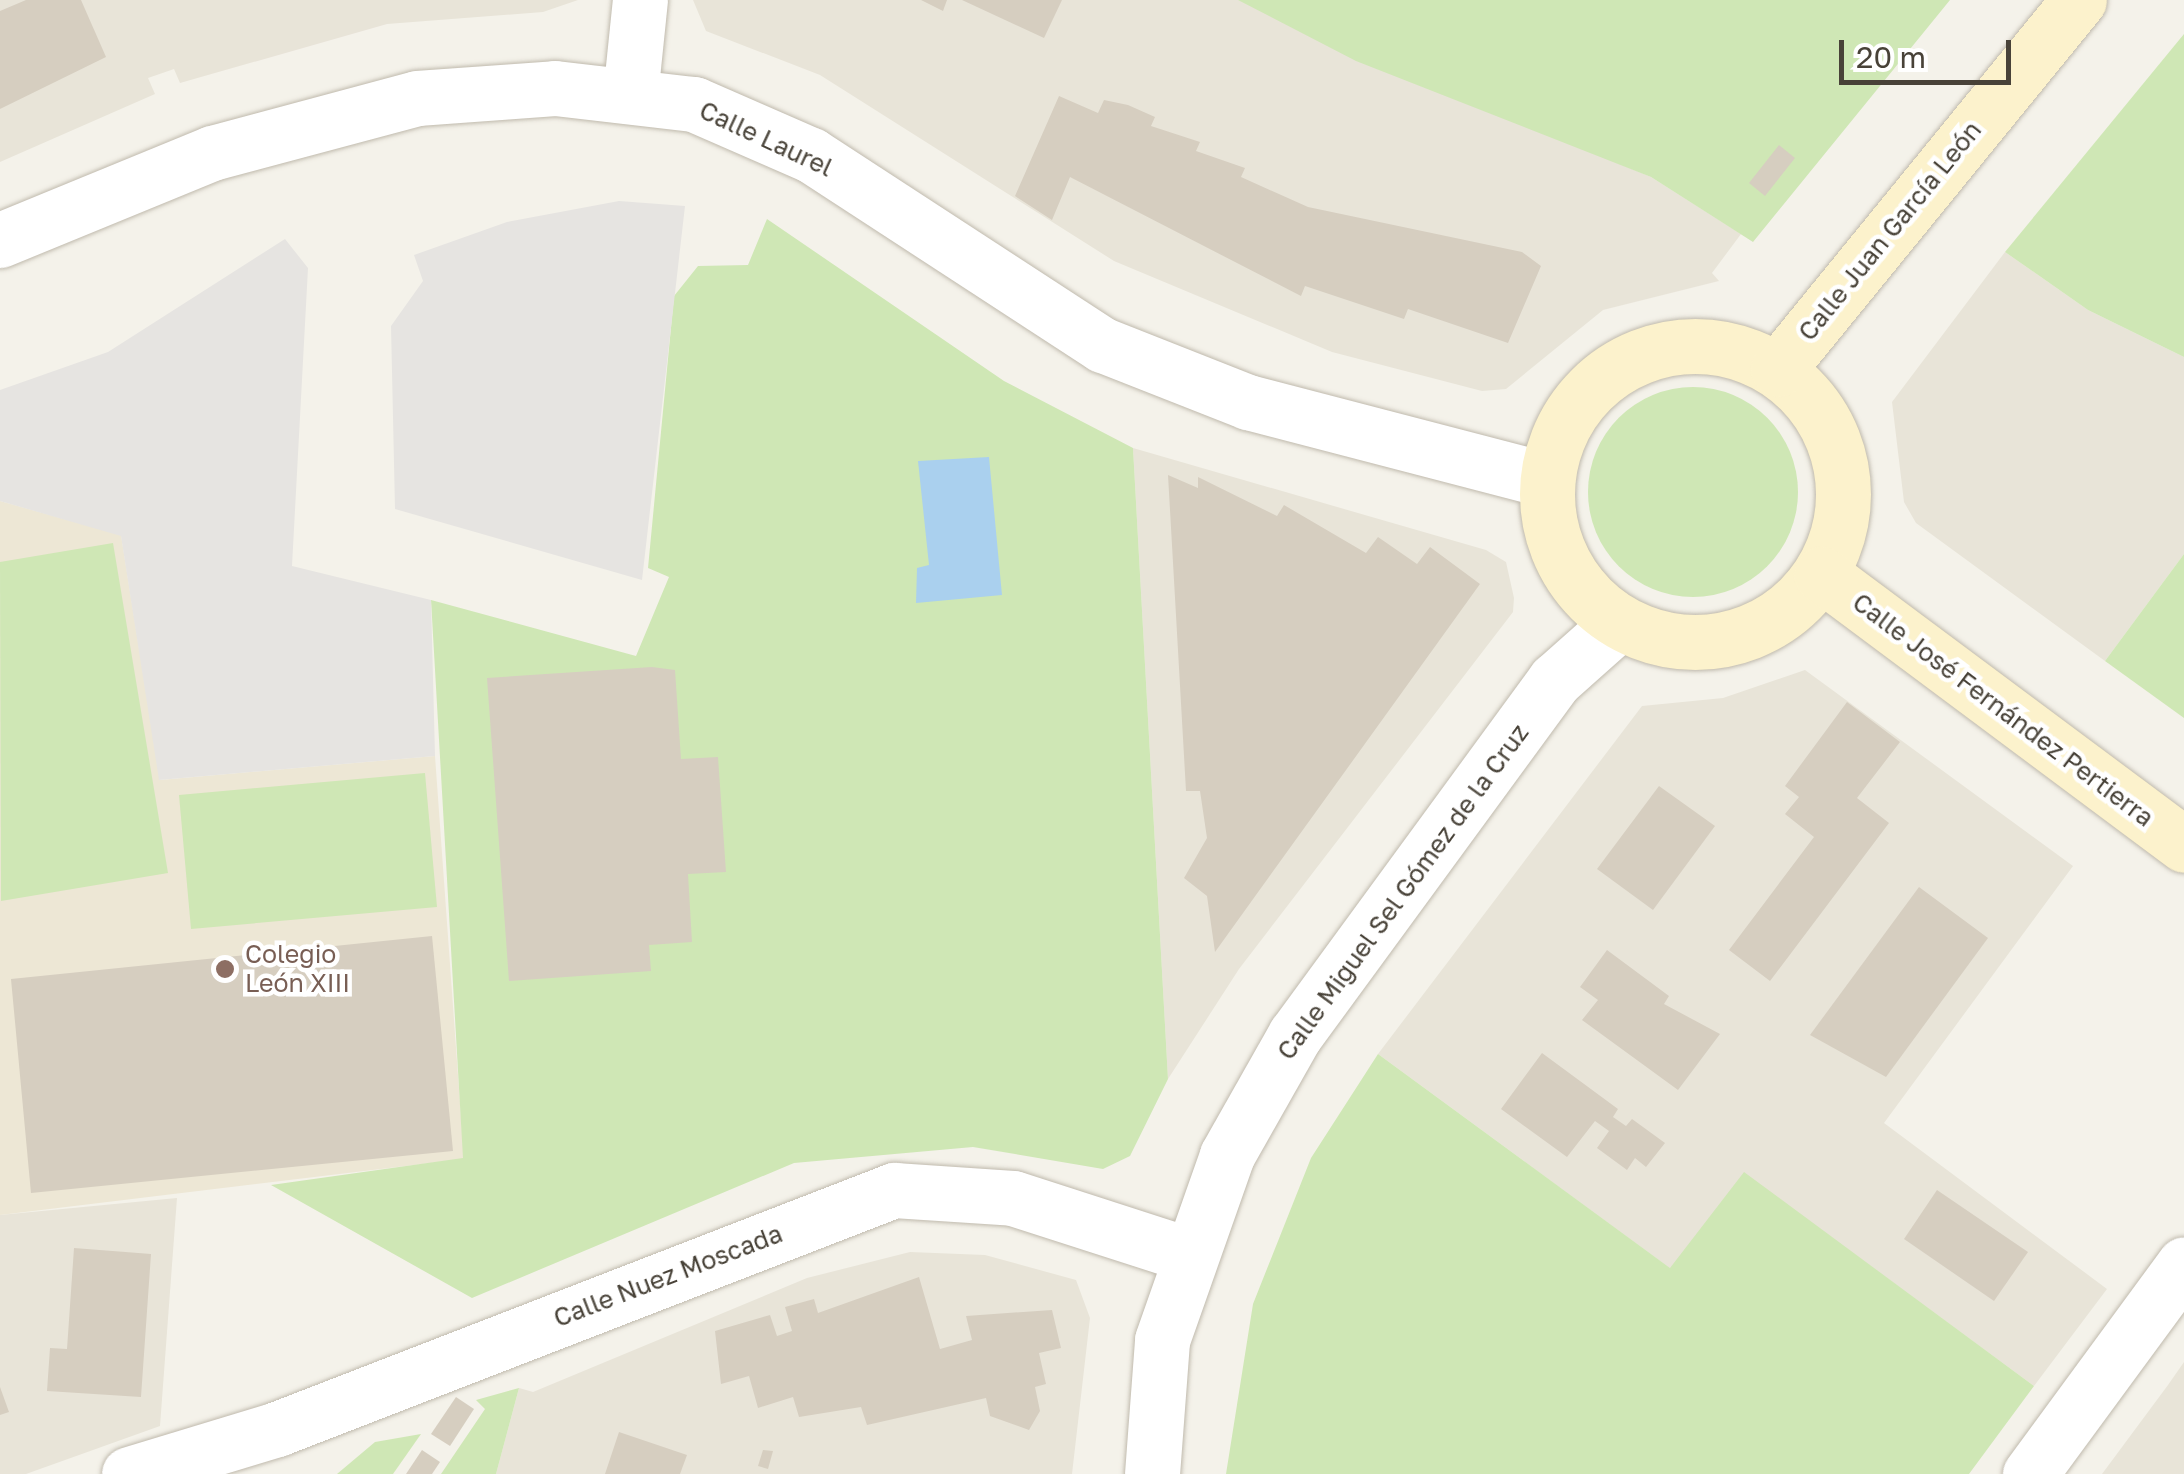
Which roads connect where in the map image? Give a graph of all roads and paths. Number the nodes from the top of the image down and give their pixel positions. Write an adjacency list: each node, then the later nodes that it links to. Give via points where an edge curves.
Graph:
1 (640, 0): 3 (street)
2 (2079, 0): 5 (main road, Calle Juan García León)
3 (630, 96): 4 (street, Calle Laurel, via 555,88 416,98 212,153); 6 (street, Calle Laurel, via 694,104 811,155 1104,345 1248,402)
4 (0, 240)
5 (1778, 369): 6 (main road, via 1732,349 1680,344 1632,359 1580,402 1560,430); 7 (main road, via 1828,426 1845,485)
6 (1547, 480): 8 (main road, via 1562,562)
7 (1822, 574): 8 (main road, via 1752,632 1662,640); 9 (main road, Calle José Fernández Pertierra)
8 (1619, 623): 10 (street, Calle Miguel Sel Gómez de la Cruz, via 1556,680 1295,1036 1227,1155)
9 (2184, 845)
10 (1186, 1254): 12 (street, Calle Nuez Moscada, via 1012,1198 894,1190); 13 (street, Calle Miguel Sel Gómez de la Cruz, via 1162,1340)
11 (2184, 1264): 14 (street)
12 (160, 1471)
13 (1152, 1474)
14 (2030, 1474)

